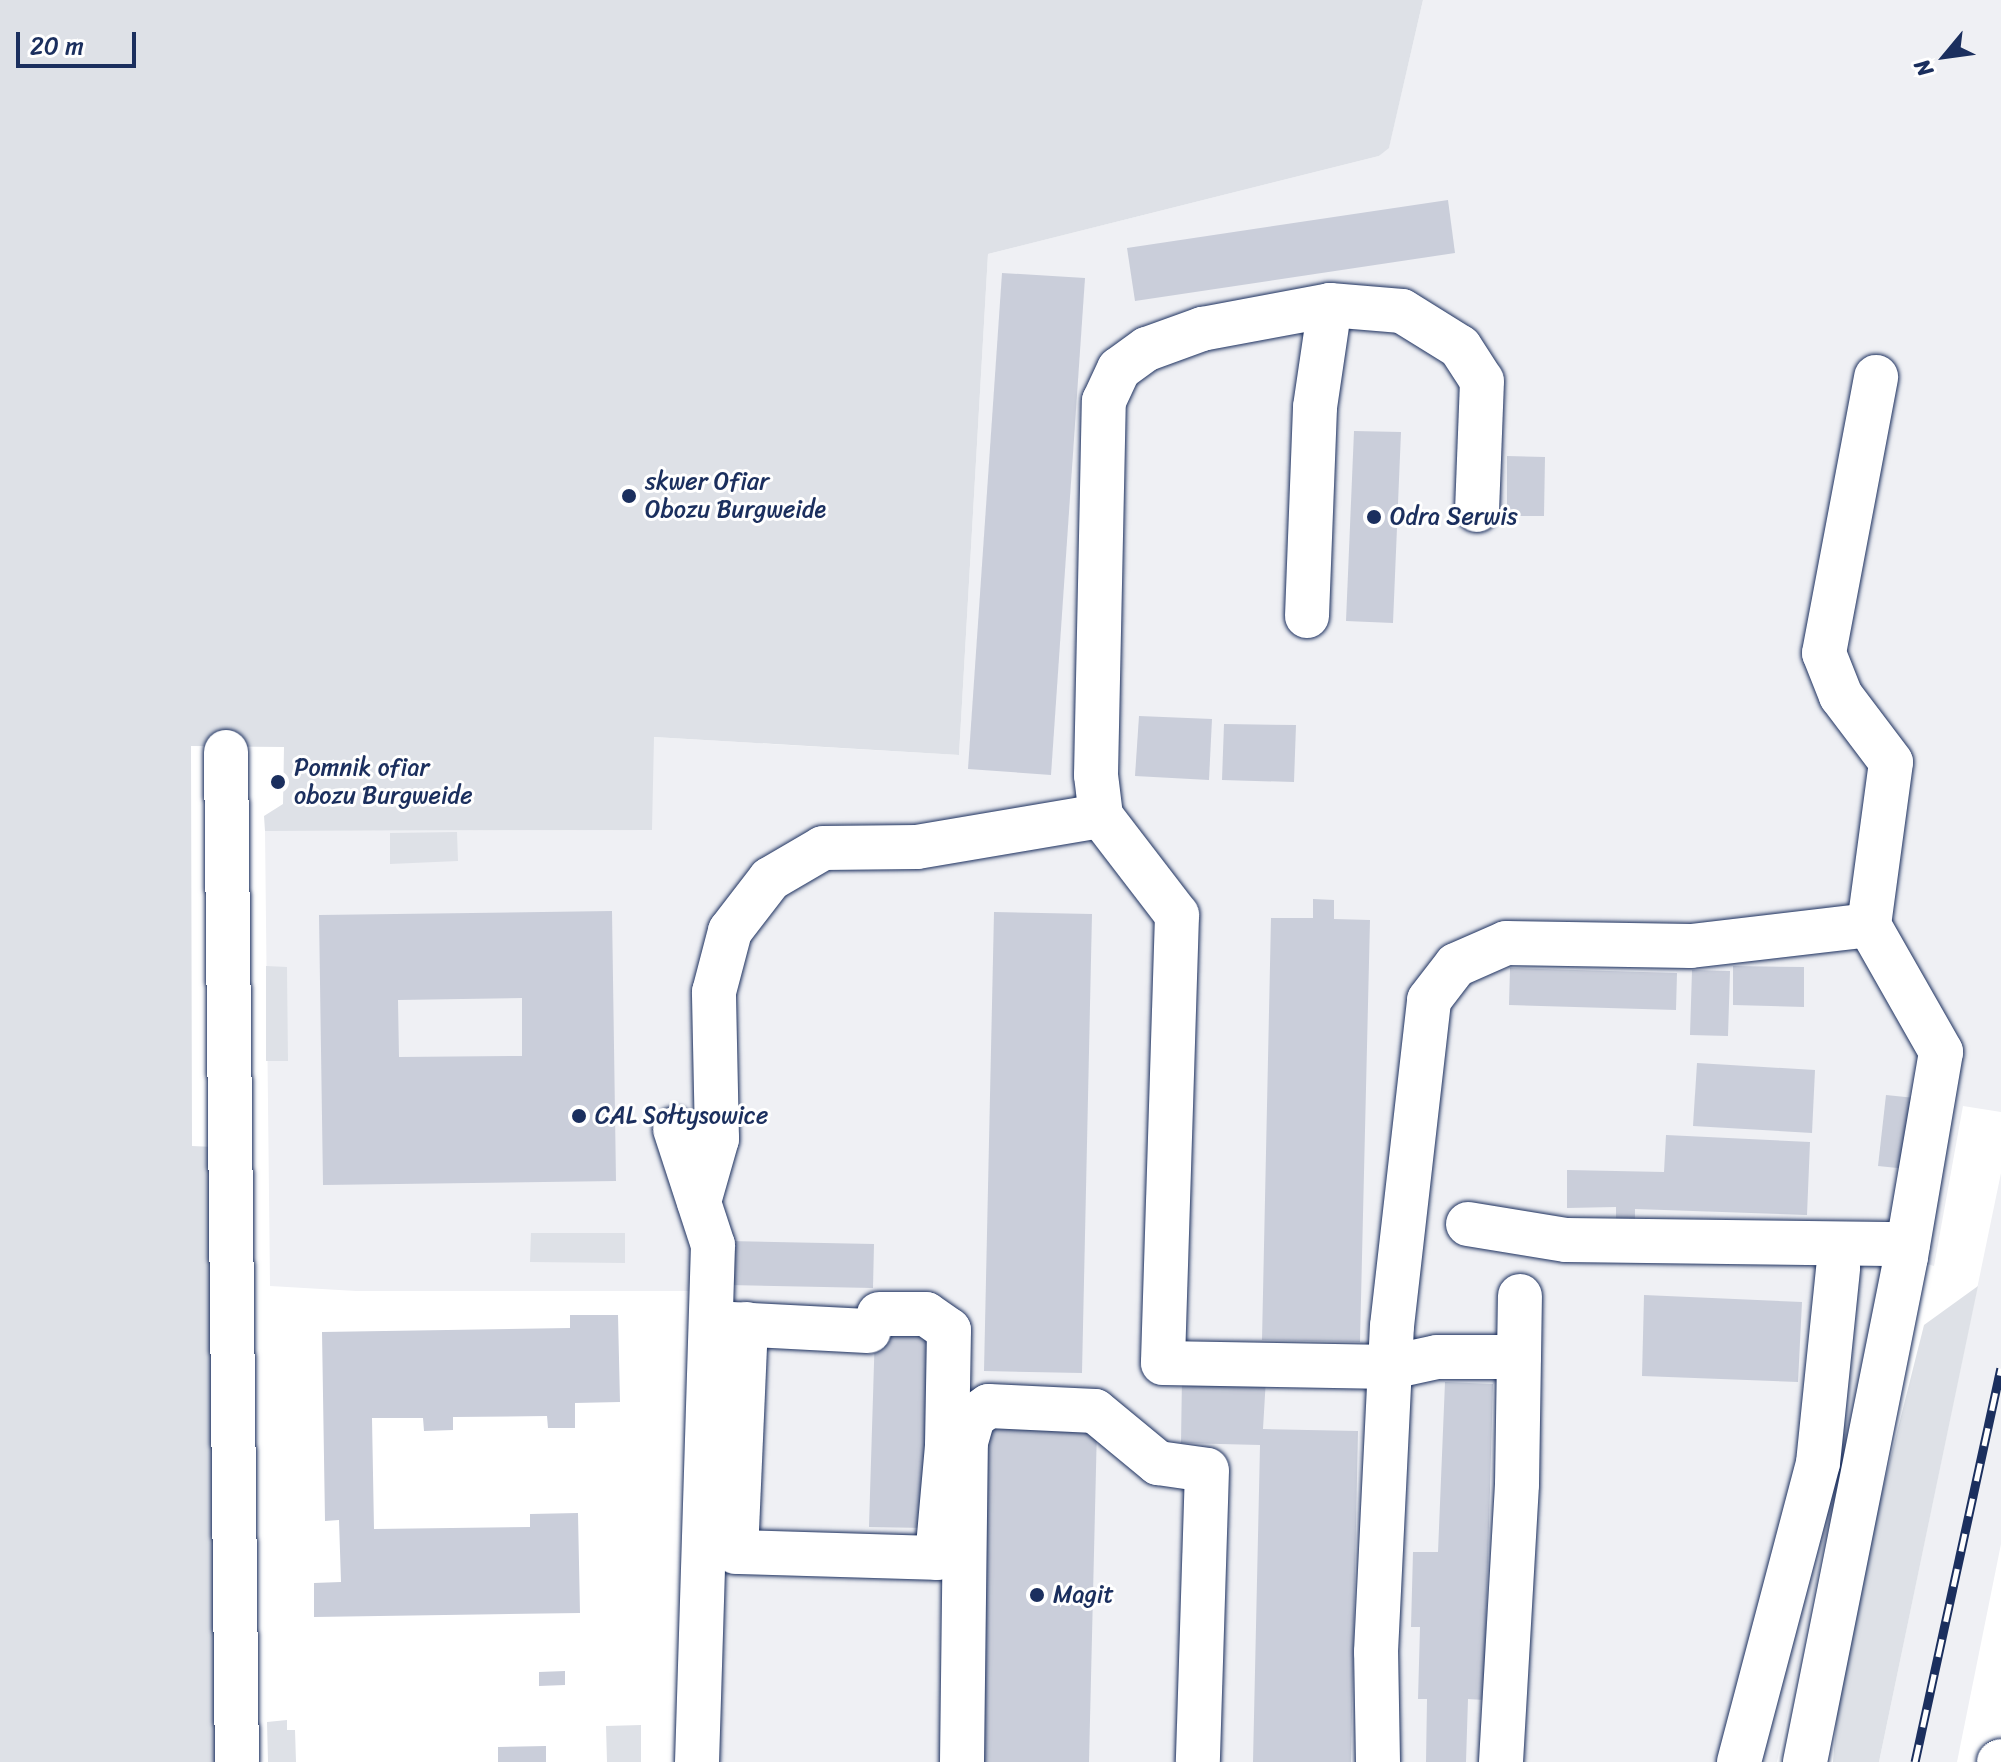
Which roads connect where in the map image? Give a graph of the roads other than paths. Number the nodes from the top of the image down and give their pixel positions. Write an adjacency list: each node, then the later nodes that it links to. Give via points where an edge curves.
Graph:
1 (1330, 305): 3 (lane, via 1402,311 1460,347 1482,381); 4 (lane, via 1315,407); 6 (lane, via 1202,329 1147,349 1119,369 1104,401 1096,775)
2 (1876, 377): 7 (lane, via 1824,653 1841,696 1891,762)
3 (1477, 510)
4 (1307, 616)
5 (226, 752): 17 (lane)
6 (1101, 816): 9 (lane, via 917,847 823,848 770,879 730,931 714,992 717,1139); 16 (lane, via 1177,915 1163,1363)
7 (1869, 925): 11 (lane, via 1941,1052); 16 (lane, via 1691,946 1506,943 1456,965 1429,1000 1400,1239)
8 (675, 1129): 9 (lane)
9 (699, 1202): 14 (lane)
10 (1468, 1224): 11 (lane, via 1566,1240)
11 (1908, 1244): 24 (lane)
12 (1838, 1268): 23 (lane, via 1818,1463)
13 (1520, 1296): 15 (lane)
14 (728, 1324): 14 (lane, via 736,1552 937,1558 947,1445 949,1330 926,1314 874,1322); 18 (lane)
15 (1519, 1357): 16 (lane, via 1437,1357); 22 (lane)
16 (1391, 1367): 21 (lane, via 1378,1604)
17 (237, 1762)
18 (697, 1762)
19 (962, 1762): 20 (lane, via 966,1442 973,1417 989,1406 1095,1411 1158,1463 1207,1470)
20 (1198, 1762)
21 (1378, 1762)
22 (1501, 1762)
23 (1739, 1762)
24 (1805, 1762)

